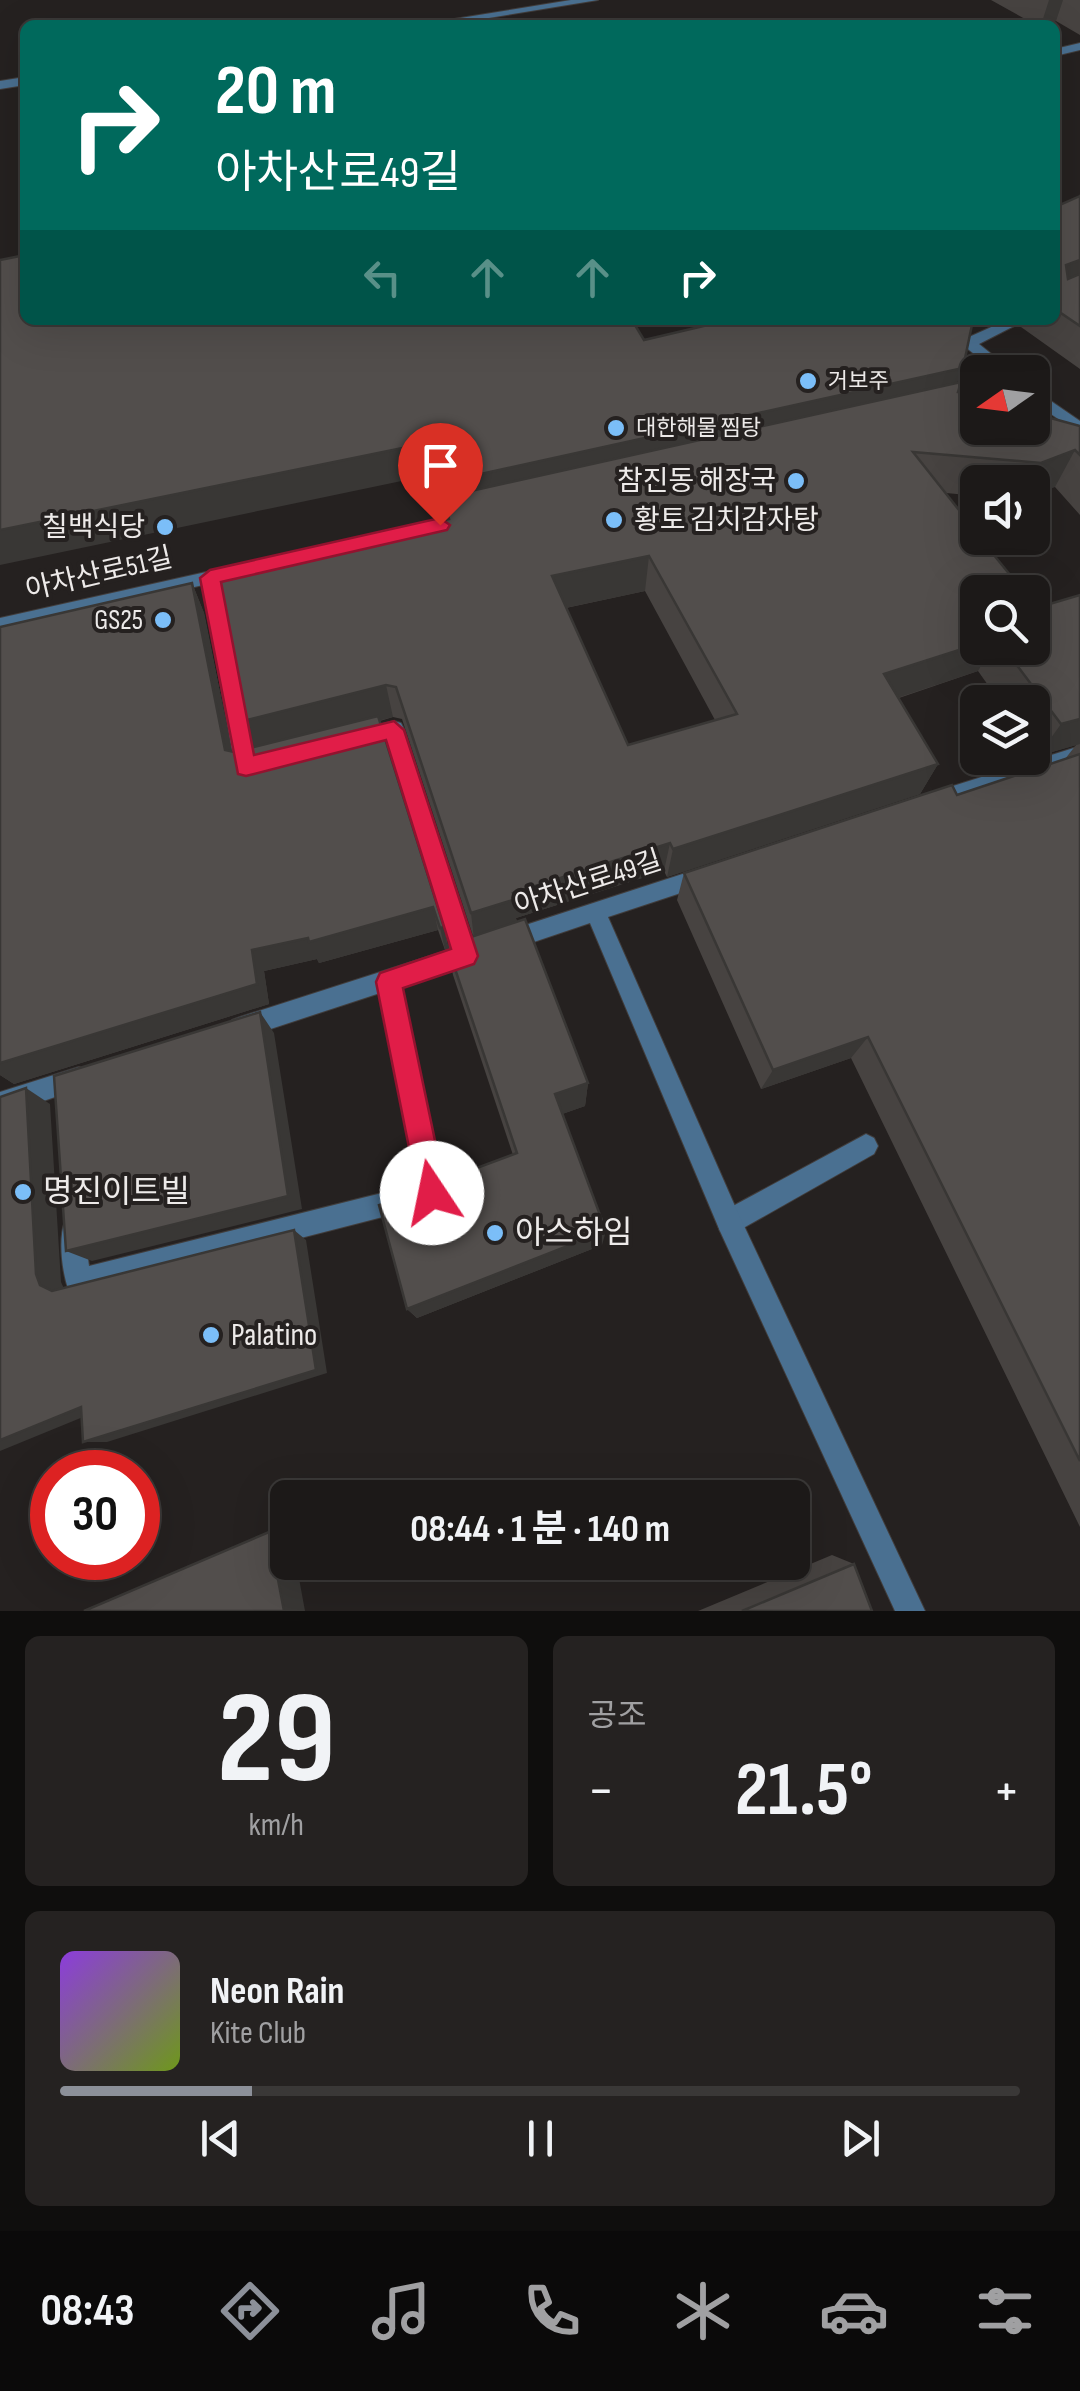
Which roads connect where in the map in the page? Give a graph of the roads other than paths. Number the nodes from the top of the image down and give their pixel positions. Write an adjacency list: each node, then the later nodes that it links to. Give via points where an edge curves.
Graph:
1 (523, 0): 3 (street)
2 (593, 0): 3 (street)
3 (540, 13): 4 (street)
4 (472, 20)
5 (945, 325): 7 (street)
6 (1007, 325): 7 (street)
7 (968, 342): 8 (street)
8 (984, 355)
9 (1050, 406): 10 (street)
10 (1080, 429)
11 (268, 564): 12 (street, 아차산로51길)
12 (210, 578): 13 (street, 아차산로51길); 16 (street, 아차산로51길, via 246,767)
13 (0, 625)
14 (338, 744): 20 (street, via 394,730)
15 (1080, 754): 17 (street)
16 (282, 758)
17 (912, 808)
18 (726, 869): 19 (street, 아차산로49길)
19 (595, 911): 20 (street, 아차산로49길); 27 (street)
20 (465, 956): 21 (street, 아차산로49길)
21 (389, 982): 22 (street, 아차산로49길); 26 (street, via 432,1193 78,1282)
22 (226, 1032)
23 (99, 1072): 24 (street, via 64,1093)
24 (0, 1104)
25 (866, 1146): 27 (street)
26 (72, 1202)
27 (729, 1222): 28 (street)
28 (910, 1611)

